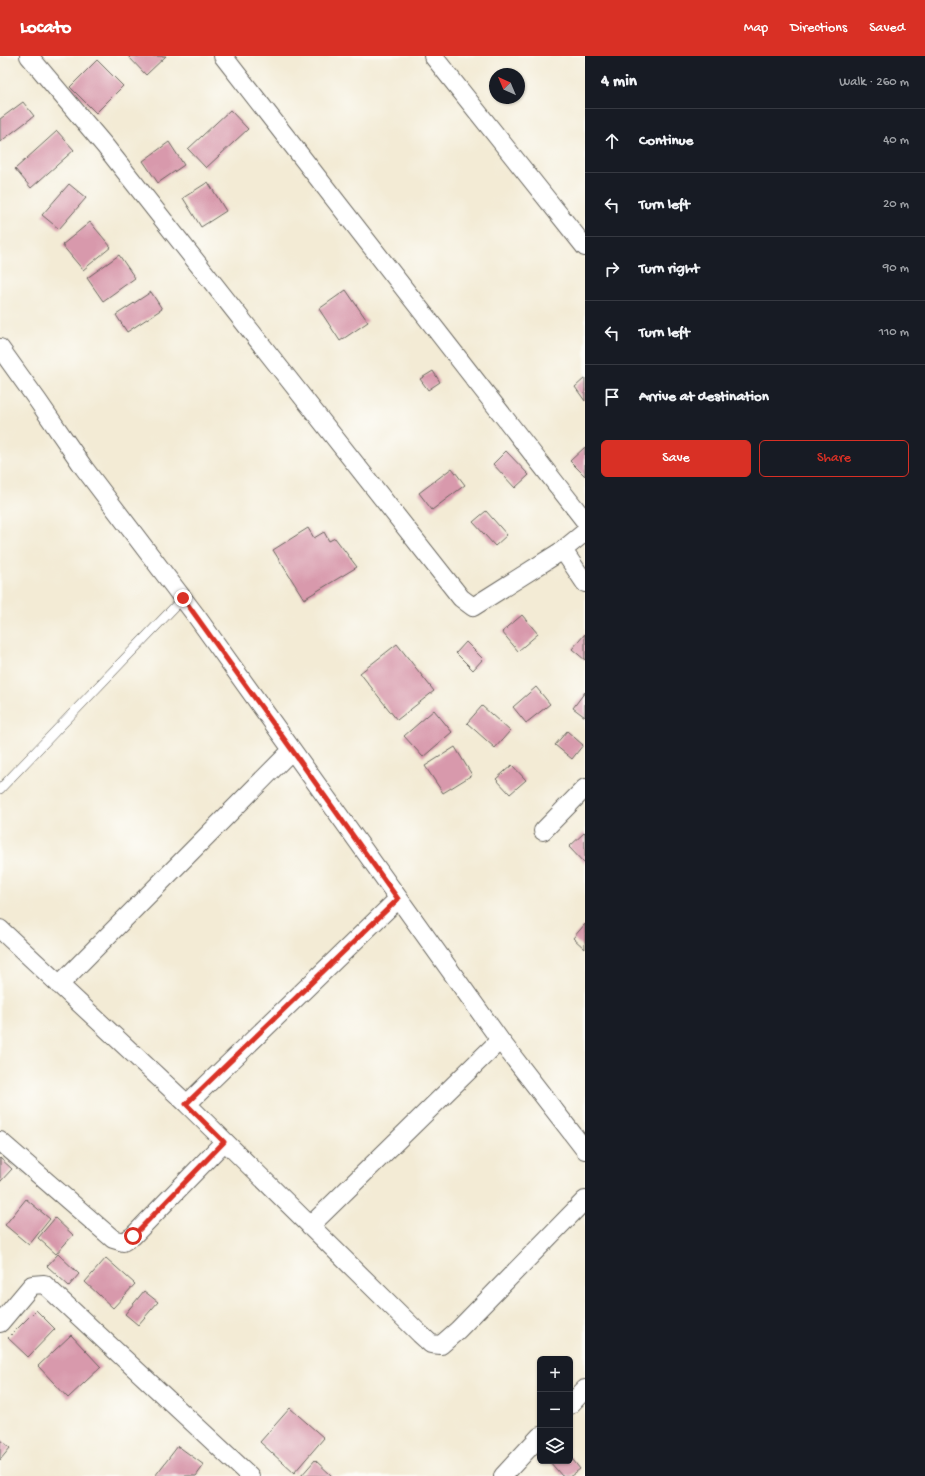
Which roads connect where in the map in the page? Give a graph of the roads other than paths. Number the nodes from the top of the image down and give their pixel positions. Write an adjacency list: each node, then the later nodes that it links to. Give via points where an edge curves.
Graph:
1 (29, 56): 8 (street, via 105,146 462,598 473,607)
2 (223, 56): 6 (street)
3 (433, 56): 4 (street)
4 (585, 247)
5 (0, 348): 10 (street, via 84,468)
6 (585, 521)
7 (585, 532): 8 (street)
8 (563, 550): 9 (street)
9 (585, 583)
10 (183, 598): 11 (street); 13 (lane)
11 (292, 750): 15 (street); 17 (street)
12 (585, 788): 14 (street)
13 (0, 789)
14 (543, 831)
15 (398, 899): 18 (street); 19 (street)
16 (0, 929): 17 (street)
17 (59, 985): 19 (street)
18 (500, 1040): 22 (street); 24 (street)
19 (186, 1104): 21 (street)
20 (0, 1141): 21 (street, via 114,1239 123,1242 133,1236)
21 (224, 1142): 24 (street)
22 (585, 1150)
23 (585, 1200): 24 (street, via 441,1345 431,1344)
24 (310, 1226)
25 (0, 1323): 29 (street, via 32,1285 44,1284)
26 (585, 1389): 27 (street)
27 (573, 1402)
28 (537, 1439): 30 (street)
29 (250, 1476)
30 (503, 1476)

